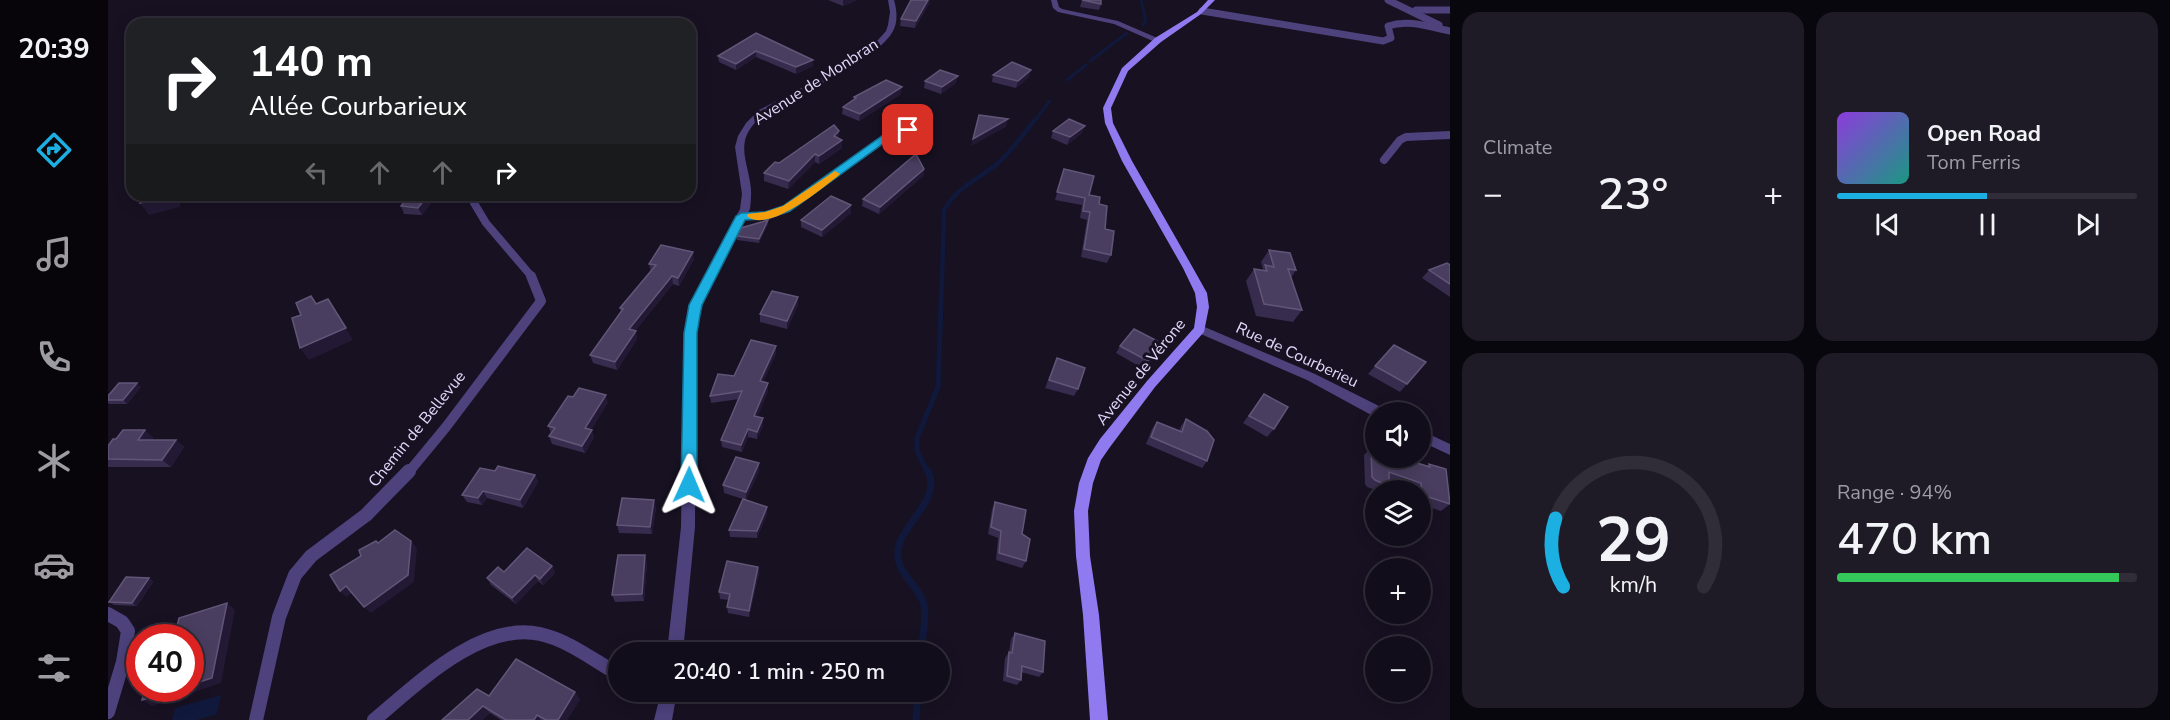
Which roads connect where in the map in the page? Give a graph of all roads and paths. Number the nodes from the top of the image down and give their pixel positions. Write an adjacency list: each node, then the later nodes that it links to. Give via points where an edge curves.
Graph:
1 (891, 0): 15 (street, Avenue de Monbran, via 893,21 885,37 868,52 762,112 746,128 739,145 748,193)
2 (1054, 0): 10 (street, via 1060,11 1116,22)
3 (1212, 0): 6 (main road, Avenue de Vérone)
4 (1388, 0): 7 (lane)
5 (1450, 10): 7 (lane)
6 (1202, 11): 8 (lane, via 1383,40 1391,38 1388,27 1397,23); 10 (main road, Avenue de Vérone)
7 (1413, 11): 8 (lane)
8 (1442, 29): 9 (lane)
9 (1450, 31)
10 (1158, 40): 16 (main road, Avenue de Vérone, via 1122,74 1107,108 1109,123 1201,293)
11 (908, 130): 15 (lane, via 892,133 786,209 766,216)
12 (1450, 135): 13 (lane, via 1406,137)
13 (1384, 160)
14 (474, 203): 25 (lane, Chemin de Bellevue, via 485,223 513,252 539,289 541,301 397,486 311,556 295,575 279,617)
15 (741, 216): 21 (street, Avenue de Monbran, via 695,305 690,333 688,527)
16 (1200, 329): 17 (street, Rue de Courberieu); 28 (main road, Avenue de Vérone, via 1105,443 1086,483 1081,511 1083,556)
17 (1365, 405)
18 (1431, 440): 19 (street)
19 (1450, 450)
20 (108, 614): 24 (lane, via 128,631)
21 (676, 642)
22 (608, 669): 26 (lane, via 540,633 498,635 448,663)
23 (667, 702): 27 (street)
24 (108, 712)
25 (256, 720)
26 (374, 720)
27 (663, 720)
28 (1099, 720)

